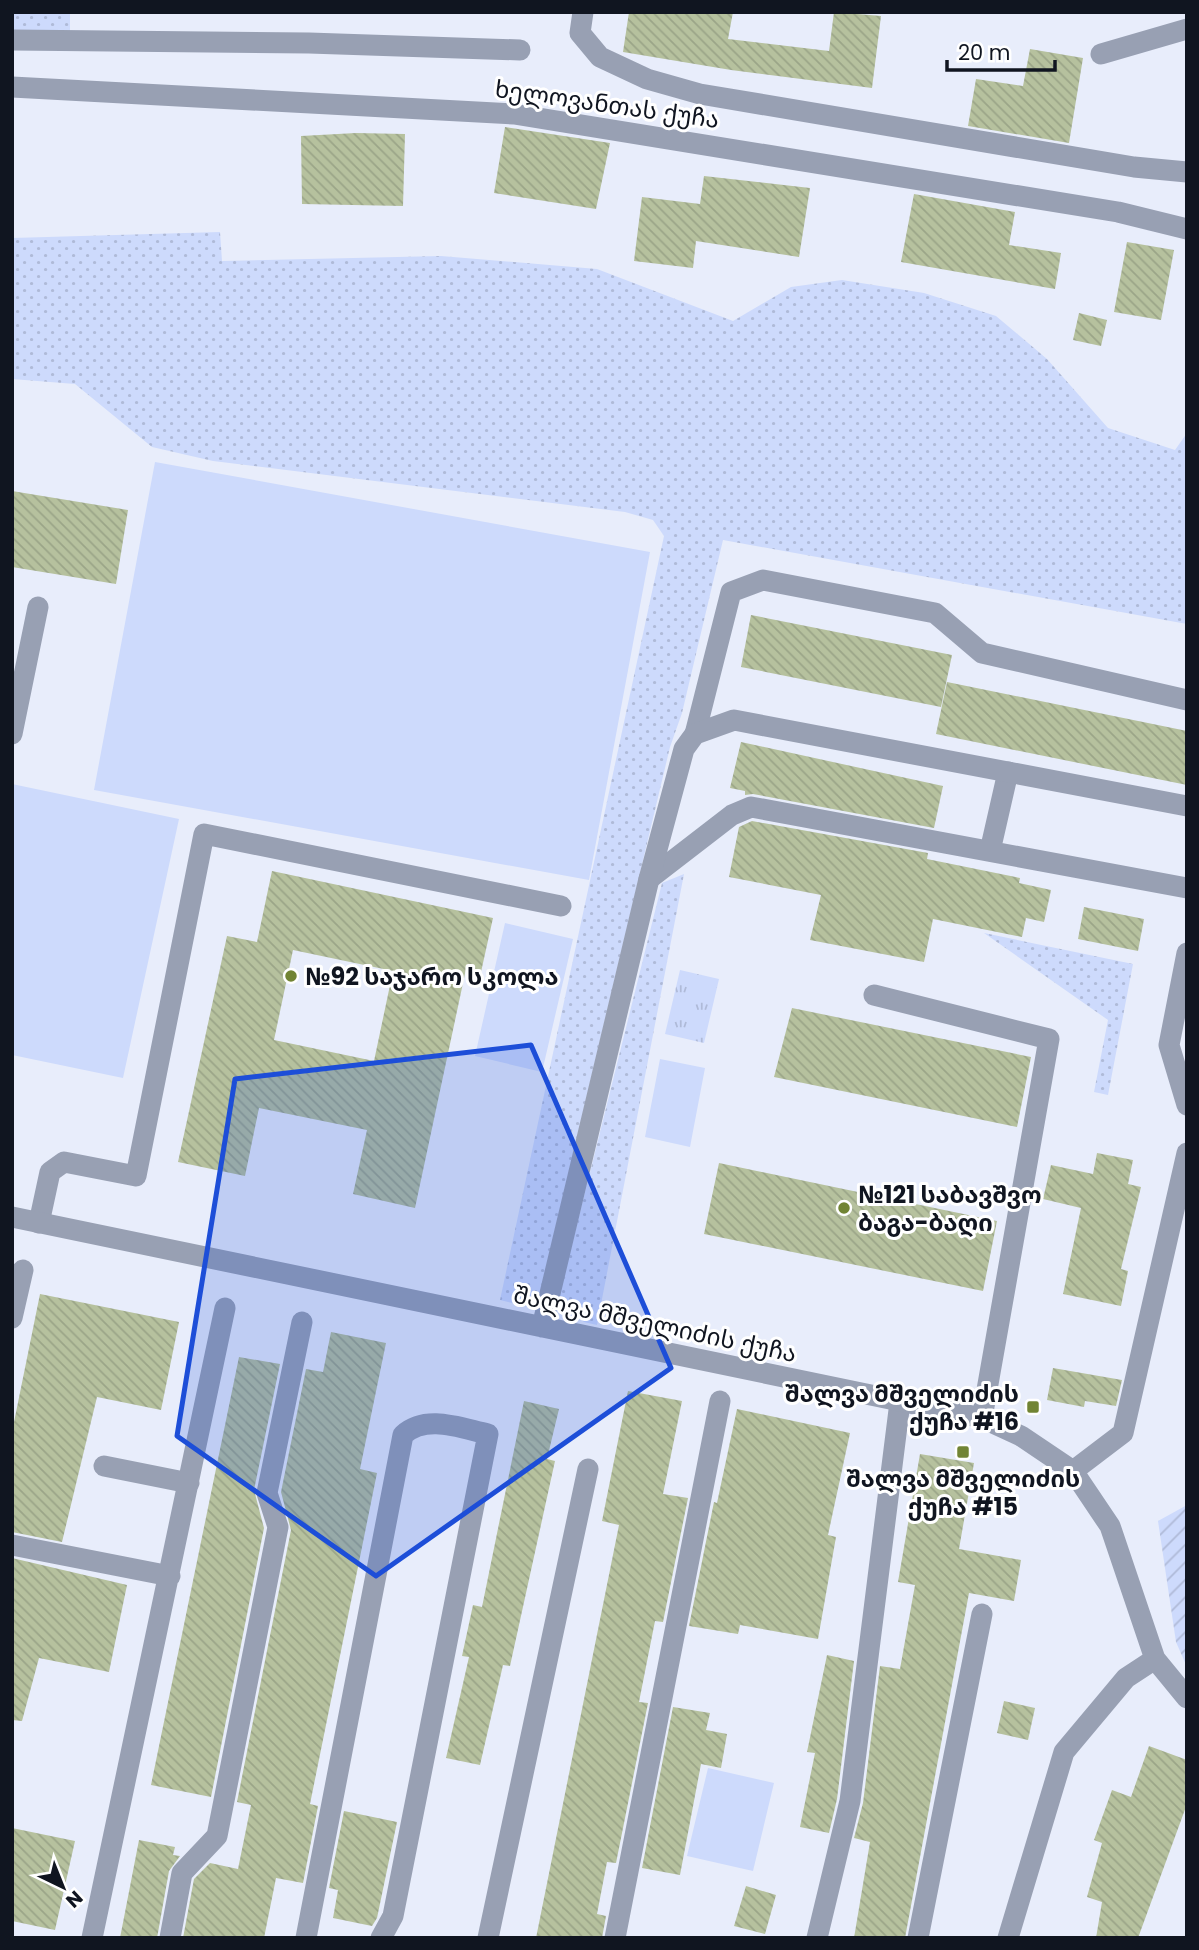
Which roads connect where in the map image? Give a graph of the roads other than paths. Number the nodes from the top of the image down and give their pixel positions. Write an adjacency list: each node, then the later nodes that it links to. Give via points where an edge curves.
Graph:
1 (583, 12): 7 (street, via 580,33 600,57 647,79 701,94)
2 (1187, 29): 5 (street)
3 (12, 40): 4 (street)
4 (520, 50)
5 (1101, 54)
6 (12, 87): 8 (street, ხელოვანთას ქუჩა, via 514,114 1118,212)
7 (1187, 172)
8 (1187, 229)
9 (38, 607): 11 (street)
10 (1187, 700): 12 (street, via 982,653 935,613 763,580 732,592)
11 (12, 734)
12 (695, 734): 13 (street, via 734,720); 16 (street, via 684,749)
13 (1008, 772): 14 (street); 15 (street)
14 (1187, 806)
15 (990, 851): 16 (street, via 751,807 732,815); 17 (street)
16 (649, 879): 29 (street)
17 (1187, 888)
18 (561, 906): 24 (street, via 204,834 136,1176 64,1162 50,1172)
19 (1187, 953): 21 (street, via 1169,1045)
20 (874, 995): 32 (street, via 1049,1039)
21 (1187, 1105)
22 (1187, 1153): 35 (street, via 1123,1433)
23 (12, 1217): 24 (street, შალვა მშველიძის ქუჩა)
24 (40, 1223): 29 (street, შალვა მშველიძის ქუჩა)
25 (23, 1270): 27 (street)
26 (225, 1308): 36 (street)
27 (12, 1318)
28 (302, 1322): 43 (street, via 267,1493 278,1527 217,1836 182,1873)
29 (542, 1327): 31 (street, შალვა მშველიძის ქუჩა)
30 (720, 1401): 47 (street)
31 (900, 1402): 32 (street, შალვა მშველიძის ქუჩა); 48 (street, via 850,1801)
32 (982, 1418): 35 (street, შალვა მშველიძის ქუჩა, via 1021,1436)
33 (104, 1466): 36 (street)
34 (588, 1469): 46 (street)
35 (1073, 1471): 40 (street, შალვა მშველიძის ქუჩა, via 1110,1526)
36 (189, 1483): 38 (street)
37 (12, 1545): 38 (street)
38 (170, 1576): 42 (street)
39 (982, 1614): 49 (street)
40 (1155, 1659): 41 (street); 50 (street, via 1126,1678 1064,1752)
41 (1187, 1698)
42 (92, 1938)
43 (170, 1938)
44 (306, 1938): 45 (street, via 403,1435 429,1422 488,1434 393,1916)
45 (381, 1938)
46 (488, 1938)
47 (615, 1938)
48 (817, 1938)
49 (918, 1938)
50 (1008, 1938)

